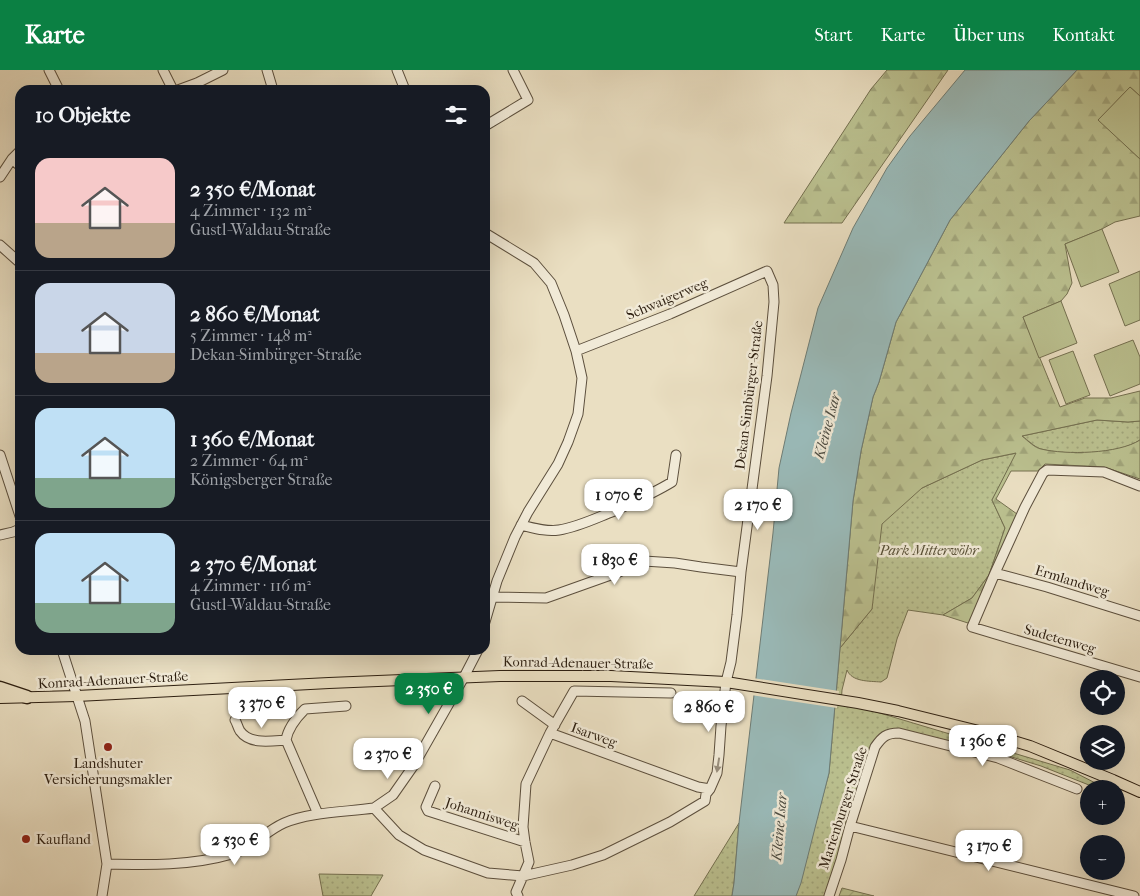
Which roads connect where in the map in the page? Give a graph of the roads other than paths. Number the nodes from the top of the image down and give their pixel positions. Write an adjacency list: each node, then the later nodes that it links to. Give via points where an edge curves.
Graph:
1 (49, 70): 7 (street)
2 (163, 70): 8 (street)
3 (223, 70): 9 (street)
4 (267, 70): 10 (street)
5 (398, 70): 11 (street)
6 (513, 70): 12 (street, via 528,100)
7 (56, 85)
8 (170, 85)
9 (192, 85)
10 (272, 85)
11 (403, 85)
12 (490, 123)
13 (15, 156): 14 (street)
14 (12, 159): 15 (street); 16 (street)
15 (15, 162)
16 (0, 177)
17 (490, 236): 21 (street, via 534,263 552,283)
18 (0, 245): 19 (street)
19 (15, 258)
20 (767, 271): 21 (street, Schwaigerweg); 29 (street, Dekan-Simbürger-Straße, via 773,285 774,302)
21 (576, 351): 26 (street, via 582,378 573,430 558,464)
22 (0, 455): 25 (street)
23 (676, 455): 26 (street, via 672,482 656,492 577,526 546,531)
24 (1140, 486): 30 (street, via 1104,472 1047,470 1035,486)
25 (15, 501)
26 (521, 526): 31 (street)
27 (15, 531): 28 (street)
28 (0, 535)
29 (741, 572): 31 (street, via 644,562 546,598); 38 (street, Dekan-Simbürger-Straße)
30 (995, 573): 33 (street, Ermlandweg); 37 (street, Sudetenweg, via 972,627)
31 (492, 598): 32 (street)
32 (490, 605)
33 (1140, 616)
34 (64, 655): 41 (street)
35 (475, 655): 36 (street)
36 (464, 677): 38 (main road, Konrad-Adenauer-Straße, via 611,676); 41 (main road, Konrad-Adenauer-Straße); 53 (street, via 414,765 393,795)
37 (1140, 677)
38 (731, 682): 50 (street, Dekan-Simbürger-Straße, one-way to 50, via 717,773); 52 (main road, Konrad-Adenauer-Straße, via 858,703 983,732 1030,746)
39 (671, 693): 46 (street, Isarweg, via 574,690)
40 (0, 696): 42 (highway)
41 (77, 696): 42 (main road, Konrad-Adenauer-Straße); 57 (street, via 85,721)
42 (26, 697)
43 (522, 701): 46 (street)
44 (346, 706): 48 (street, via 305,709 292,724)
45 (235, 720): 48 (street, via 249,739)
46 (555, 725): 47 (street, Isarweg)
47 (550, 733): 50 (street, Isarweg); 56 (street, Johannisweg, via 526,784)
48 (286, 740): 54 (street)
49 (435, 786): 56 (street, Johannisweg, via 426,807 428,811)
50 (710, 789): 58 (street, Dekan-Simbürger-Straße, via 705,801 603,855)
51 (1077, 789): 55 (street, Marienburger Straße, via 998,758 890,733 875,747)
52 (1140, 792)
53 (374, 808): 54 (street); 58 (street, Dekan-Simbürger-Straße, via 399,835 424,850 488,873)
54 (318, 814): 57 (street, via 285,822 252,846 231,854 176,864)
55 (850, 826): 61 (street, Marienburger Straße); 62 (street)
56 (525, 842): 58 (street, Johannisweg, via 529,862)
57 (107, 864): 59 (street)
58 (523, 876): 60 (street, Johannisweg, via 516,892)
59 (102, 896)
60 (518, 896)
61 (829, 896)
62 (1134, 896)

